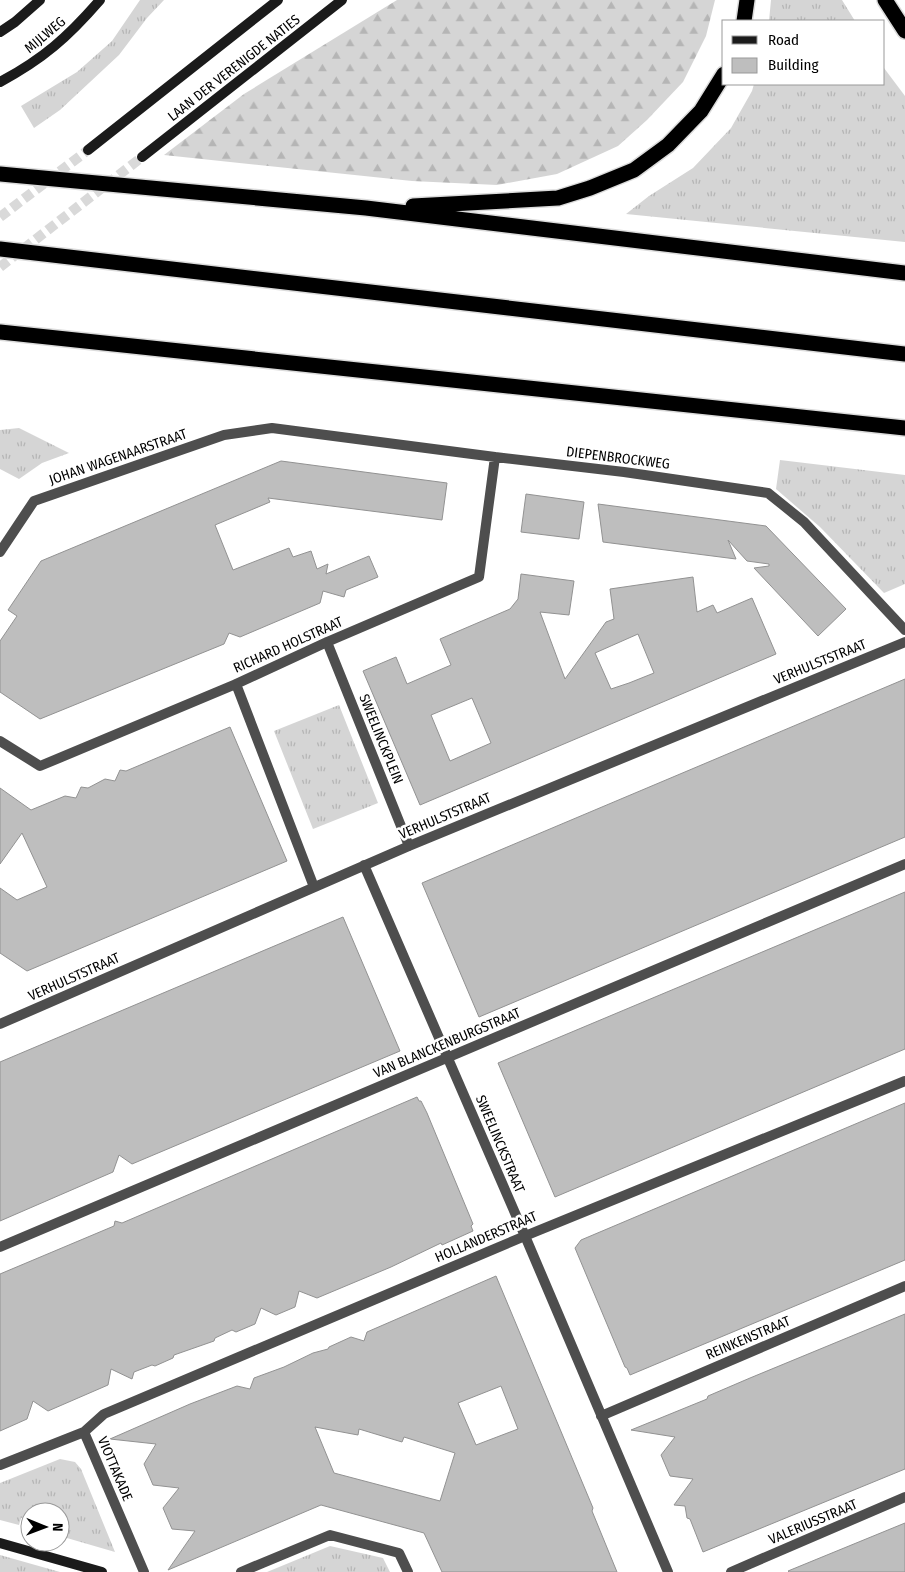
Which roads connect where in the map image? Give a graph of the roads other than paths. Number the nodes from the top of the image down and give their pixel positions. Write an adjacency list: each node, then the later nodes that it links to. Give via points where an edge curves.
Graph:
1 (40, 0): 8 (main road)
2 (100, 0): 11 (main road, MIJLWEG, via 53,49)
3 (278, 0): 12 (main road, LAAN DER VERENIGDE NATIES)
4 (342, 0): 13 (main road, LAAN DER VERENIGDE NATIES)
5 (747, 0): 7 (highway)
6 (885, 0): 9 (highway)
7 (744, 20)
8 (0, 32)
9 (905, 32)
10 (722, 77): 15 (highway, via 701,111 668,146 634,170 590,188 558,198)
11 (0, 82)
12 (88, 150)
13 (142, 157)
14 (0, 174): 15 (highway)
15 (366, 208): 17 (highway)
16 (0, 249): 19 (highway)
17 (905, 273)
18 (0, 332): 21 (highway)
19 (905, 354)
20 (272, 428): 22 (street, DIEPENBROCKWEG); 23 (street, JOHAN WAGENAARSTRAAT, via 224,435 34,501)
21 (905, 428)
22 (495, 457): 24 (street, DIEPENBROCKWEG, via 768,493 804,522); 25 (street, RICHARD HOLSTRAAT, via 478,577)
23 (0, 552)
24 (905, 630)
25 (327, 642): 27 (street, RICHARD HOLSTRAAT); 29 (street, SWEELINCKPLEIN)
26 (905, 642): 29 (street, VERHULSTSTRAAT)
27 (236, 684): 28 (street, RICHARD HOLSTRAAT, via 40,766); 32 (street)
28 (0, 741)
29 (409, 846): 31 (street, VERHULSTSTRAAT)
30 (905, 864): 34 (street, VAN BLANCKENBURGSTRAAT)
31 (364, 866): 32 (street, VERHULSTSTRAAT); 34 (street, SWEELINCKSTRAAT)
32 (314, 886): 33 (street, VERHULSTSTRAAT)
33 (0, 1024)
34 (448, 1057): 36 (street, SWEELINCKSTRAAT); 37 (street, VAN BLANCKENBURGSTRAAT)
35 (905, 1081): 36 (street, HOLLANDERSTRAAT)
36 (525, 1236): 39 (street, SWEELINCKSTRAAT); 40 (street, HOLLANDERSTRAAT, via 104,1414)
37 (0, 1247)
38 (905, 1286): 39 (street, REINKENSTRAAT)
39 (601, 1416): 48 (street, SWEELINCKSTRAAT)
40 (84, 1432): 41 (street, VIOTTAKADE); 45 (street, VIOTTAKADE)
41 (0, 1465)
42 (905, 1497): 49 (street, VALERIUSSTRAAT)
43 (0, 1543): 44 (main road)
44 (102, 1572)
45 (144, 1572)
46 (241, 1572): 47 (street, via 330,1535 399,1553)
47 (408, 1572)
48 (668, 1572)
49 (731, 1572)

